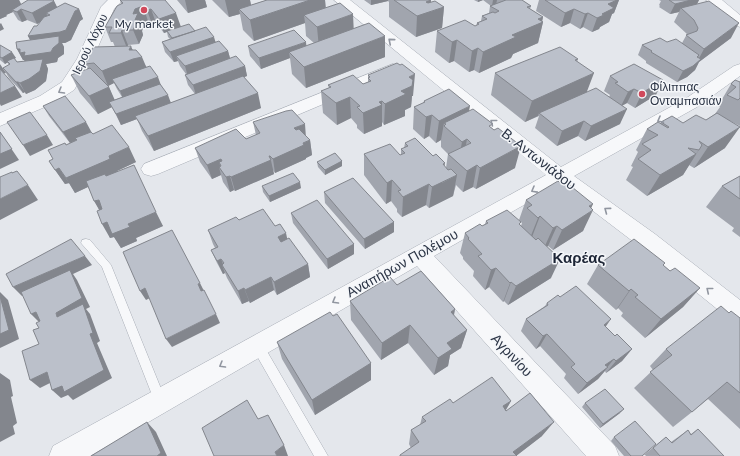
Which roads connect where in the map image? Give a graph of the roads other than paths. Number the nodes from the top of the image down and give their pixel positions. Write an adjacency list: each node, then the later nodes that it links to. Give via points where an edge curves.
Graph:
1 (116, 0): 7 (street, Ιερού Λόχου, one-way to 7, via 108,7 79,70 68,87 44,101)
2 (341, 0): 5 (street, Β. Αντωνιάδου, one-way to 2)
3 (713, 0): 4 (street)
4 (740, 22)
5 (415, 60): 8 (street); 9 (street, Β. Αντωνιάδου, one-way to 5)
6 (740, 69): 9 (street, Αναπήρων Πολέμου, one-way to 9, via 691,103)
7 (0, 120)
8 (151, 169)
9 (560, 176): 11 (street, Αναπήρων Πολέμου, one-way to 11); 12 (street, Β. Αντωνιάδου, one-way to 9, via 647,240)
10 (86, 242): 14 (lane, via 106,265)
11 (419, 254): 13 (street, Αναπήρων Πολέμου, one-way to 13); 17 (street, Αγρινίου)
12 (740, 314)
13 (257, 345): 14 (street, Αναπήρων Πολέμου, one-way to 14); 16 (lane)
14 (160, 401): 15 (street, Αναπήρων Πολέμου)
15 (63, 456)
16 (321, 456)
17 (605, 456)

